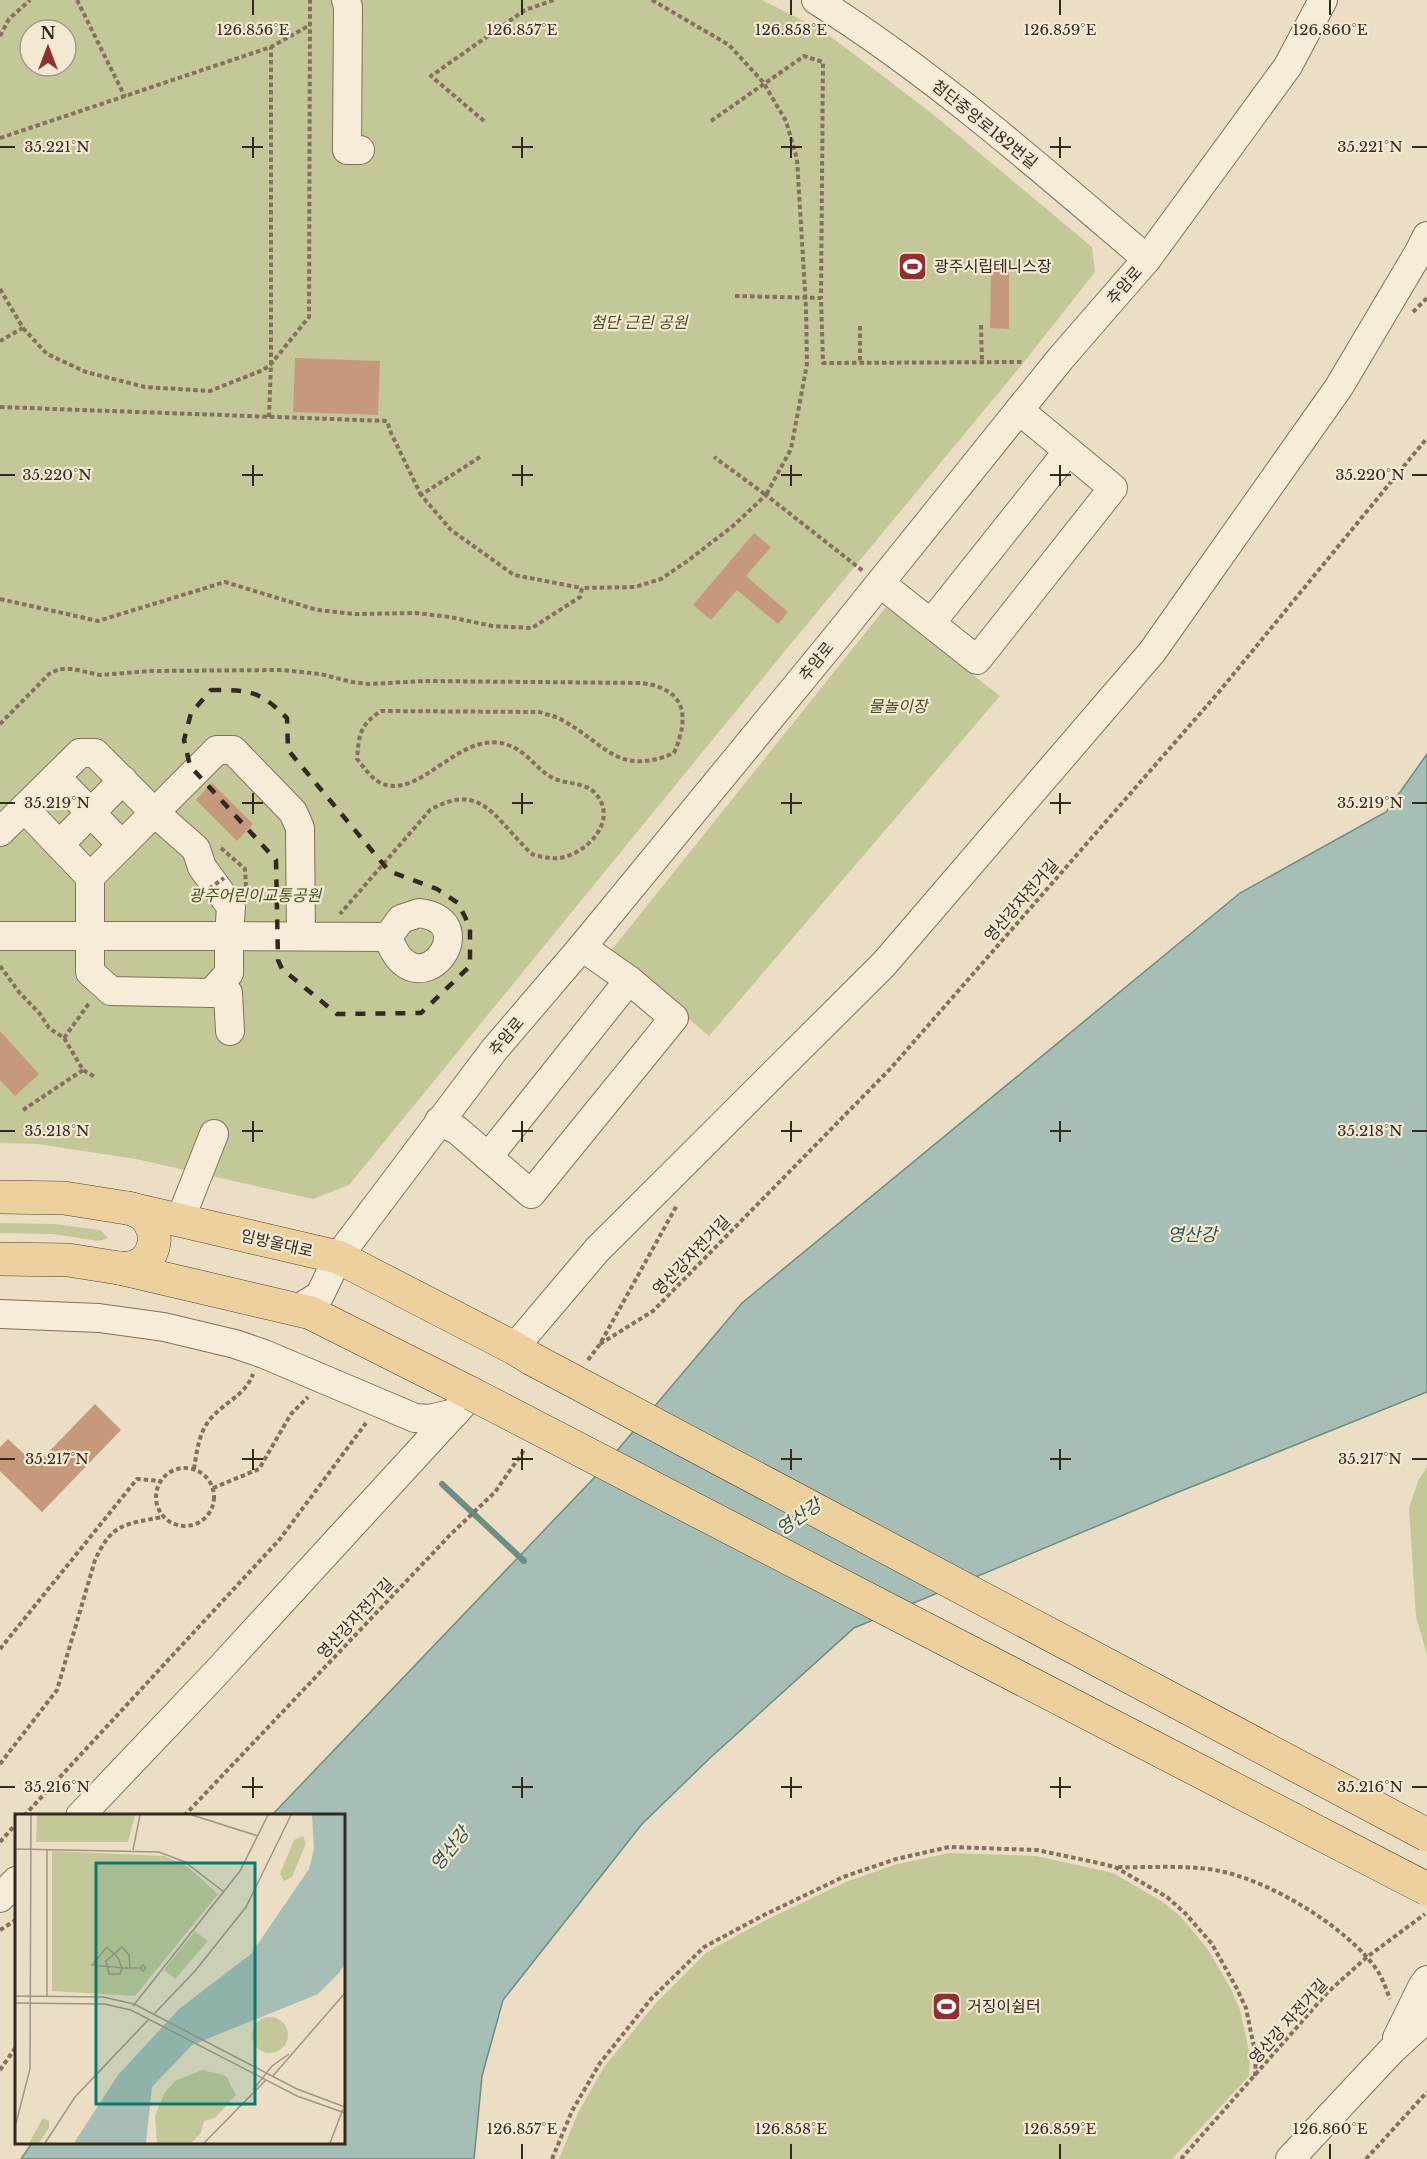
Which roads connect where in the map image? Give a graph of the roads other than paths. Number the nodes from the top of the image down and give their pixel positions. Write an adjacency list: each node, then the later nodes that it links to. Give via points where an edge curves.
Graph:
1 (346, 0): 4 (street, via 347,150)
2 (816, 0): 6 (street, 첨단중앙로182번길, via 876,39 986,122)
3 (1323, 0): 6 (street, 추암로, via 1288,66)
4 (360, 150)
5 (1427, 236): 40 (street, via 1339,387 1152,652 884,964 597,1250)
6 (1147, 259): 7 (street, 추암로)
7 (1019, 410): 8 (street); 9 (street, 추암로)
8 (1068, 451): 10 (street); 10 (street, via 1113,488 977,660)
9 (871, 577): 10 (street); 25 (street, 추암로)
10 (931, 623)
11 (56, 777): 12 (street, via 80,753 95,753); 13 (street); 14 (street)
12 (123, 780): 14 (street); 15 (street)
13 (24, 808): 16 (street); 17 (street)
14 (90, 812): 17 (street); 18 (street)
15 (154, 812): 18 (street); 20 (street, via 217,750 233,750 298,820); 23 (street, via 196,849 202,867 231,907)
16 (0, 832)
17 (60, 844): 19 (street)
18 (122, 845): 19 (street)
19 (90, 877): 22 (street)
20 (301, 925): 23 (street); 24 (street)
21 (0, 936): 22 (street)
22 (90, 936): 23 (street); 27 (street, via 90,972 111,991)
23 (229, 936): 27 (street, via 230,973)
24 (388, 937)
25 (582, 947): 26 (street); 29 (street, 추암로)
26 (629, 980): 31 (street); 31 (street, via 674,1018 531,1194)
27 (211, 993): 28 (street, via 228,993)
28 (230, 1031)
29 (439, 1121): 31 (street, via 457,1130); 35 (street, 추암로)
30 (214, 1134): 34 (street)
31 (488, 1157)
32 (0, 1197): 33 (main road, 임방울대로, via 64,1198)
33 (127, 1208): 34 (main road, 임방울대로); 37 (main road, via 144,1215 154,1232 154,1242 146,1260 138,1266)
34 (180, 1220): 35 (main road, 임방울대로)
35 (338, 1257): 38 (street, 추암로, via 320,1295); 40 (main road, 임방울대로)
36 (0, 1259): 37 (main road, via 68,1260)
37 (119, 1268): 38 (main road)
38 (296, 1310): 41 (main road, via 311,1313)
39 (0, 1314): 41 (street, via 99,1318 164,1327 259,1352 415,1418 429,1419)
40 (523, 1354): 43 (main road, 임방울대로, bridge)
41 (464, 1404): 42 (street); 45 (main road, bridge)
42 (81, 1814)
43 (1427, 1834)
44 (15, 1882): 46 (street)
45 (1427, 1889)
46 (0, 1898)
47 (1427, 1980): 49 (street)
48 (1427, 2018): 49 (street)
49 (1391, 2051): 50 (street)
50 (1290, 2159)

